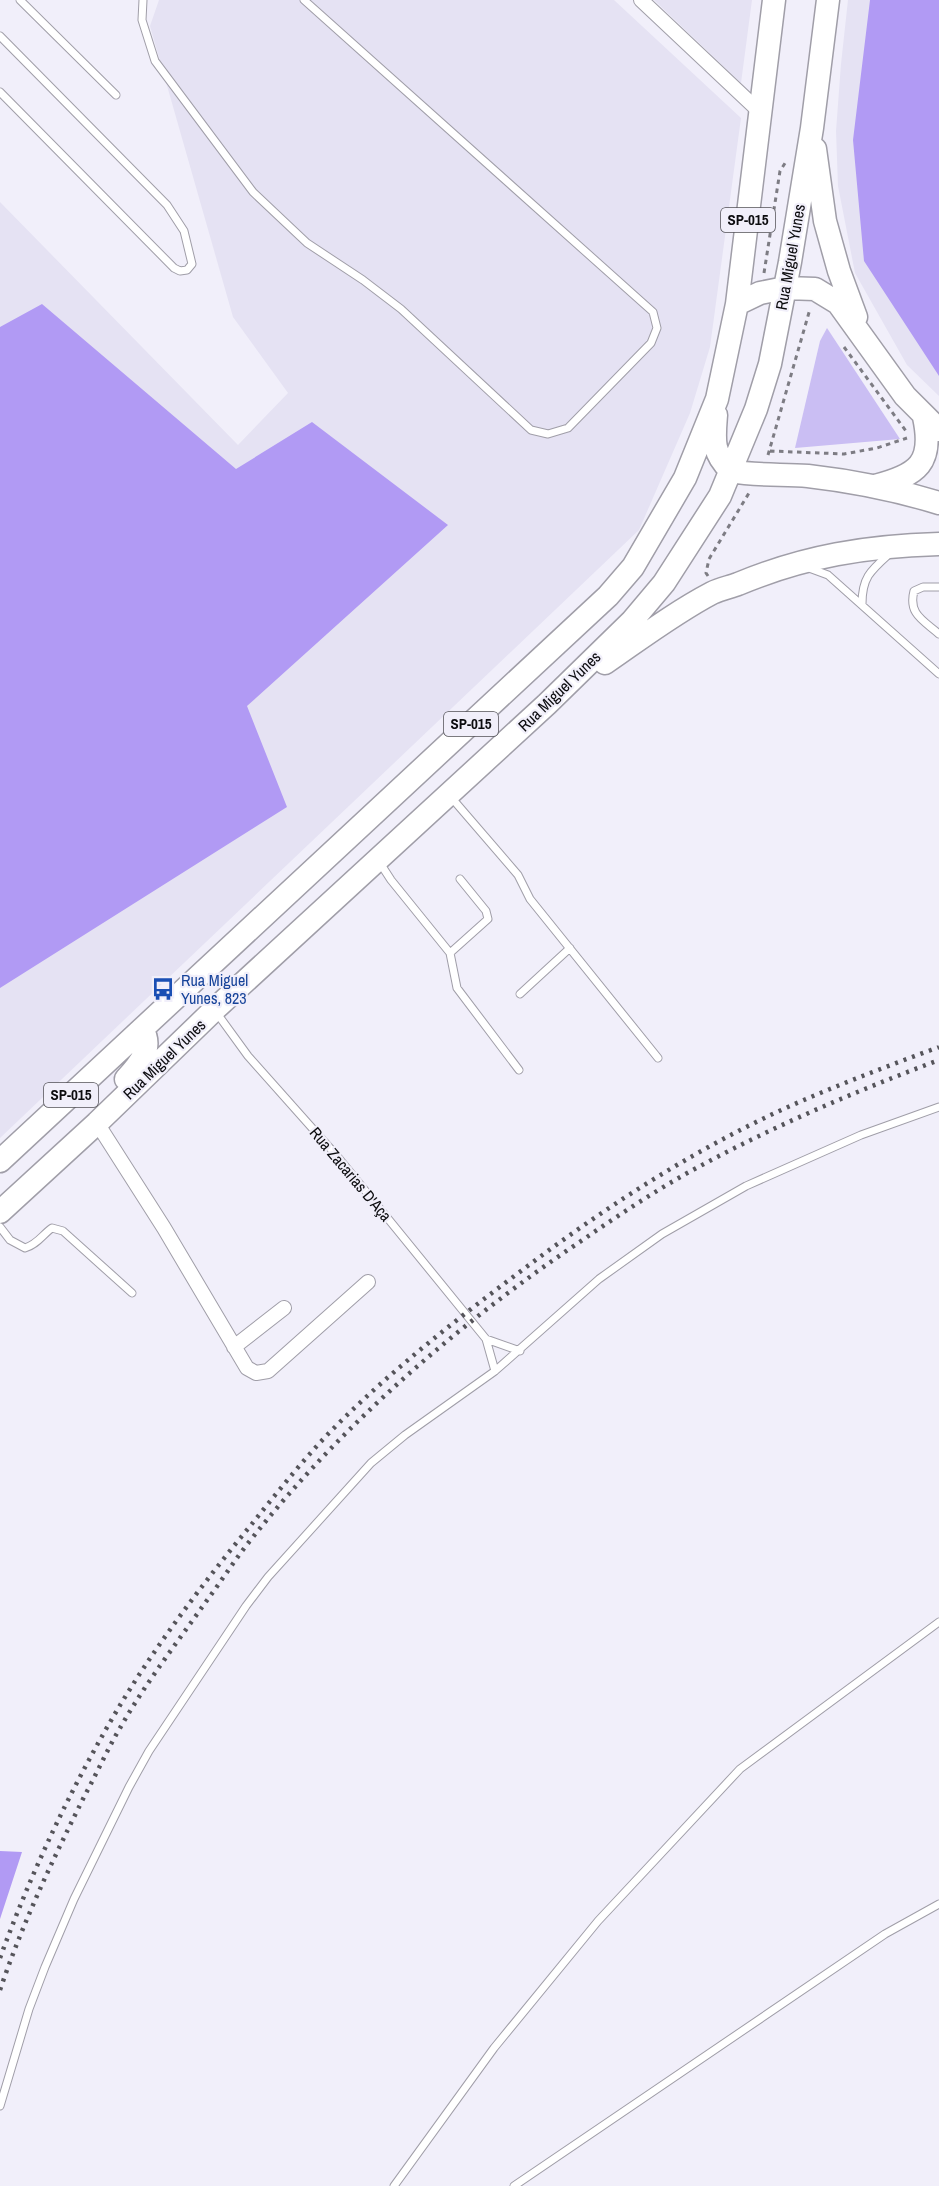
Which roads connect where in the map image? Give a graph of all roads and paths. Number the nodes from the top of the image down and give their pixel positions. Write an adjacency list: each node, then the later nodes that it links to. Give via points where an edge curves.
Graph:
1 (20, 0): 9 (lane)
2 (143, 0): 3 (lane, via 142,20 155,61 253,192 307,243 401,309 531,430 548,434 568,428 651,343 657,328 652,312)
3 (304, 0)
4 (641, 0): 10 (street)
5 (774, 0): 10 (main road, SP-015)
6 (828, 0): 11 (main road, Rua Miguel Yunes / SP-015)
7 (0, 36): 8 (lane, via 167,205 184,231 192,264 187,270 174,268)
8 (0, 92)
9 (116, 95)
10 (760, 112): 15 (main road, SP-015)
11 (812, 128): 14 (main road, Rua Miguel Yunes / SP-015); 17 (main road, via 825,221)
12 (780, 171): 13 (path)
13 (767, 261)
14 (785, 288): 15 (main road, via 760,293); 17 (main road, via 815,289 838,303); 20 (main road, Rua Miguel Yunes / SP-015, via 770,364)
15 (737, 304): 18 (main road, SP-015)
16 (819, 314): 17 (path, via 811,307 770,451 844,454 911,437 883,402)
17 (853, 340): 19 (main road)
18 (717, 399): 20 (main road, via 716,450 719,460); 37 (main road, SP-015, via 685,478 633,567 608,596)
19 (931, 423): 21 (main road, via 928,446 914,470 900,480)
20 (730, 471): 21 (main road, via 809,476); 32 (main road, Rua Miguel Yunes / SP-015, via 720,496 664,583 632,621)
21 (873, 486): 23 (main road)
22 (751, 489): 27 (path, via 710,559)
23 (939, 503)
24 (939, 544): 25 (main road)
25 (899, 545): 26 (main road, via 837,553); 29 (lane, via 866,578)
26 (787, 566): 29 (lane, via 828,575); 32 (main road, via 715,591 656,627)
27 (706, 573)
28 (939, 587): 30 (lane, via 914,591 911,602 914,612)
29 (862, 604): 31 (lane)
30 (939, 634)
31 (939, 674)
32 (547, 704): 33 (main road, Rua Miguel Yunes / SP-015)
33 (449, 794): 34 (main road, Rua Miguel Yunes / SP-015); 36 (lane, via 518,875 530,899)
34 (378, 859): 38 (lane); 40 (main road, Rua Miguel Yunes / SP-015)
35 (460, 879): 38 (lane, via 488,919)
36 (570, 948): 39 (lane); 42 (lane)
37 (230, 949): 40 (main road, via 209,984 207,994); 41 (main road, SP-015)
38 (450, 953): 43 (lane, via 457,988)
39 (520, 994)
40 (215, 1010): 44 (main road, Rua Miguel Yunes / SP-015); 53 (lane, Rua Zacarias D'Aça, via 248,1056 338,1156)
41 (142, 1029): 44 (main road, via 146,1050 120,1087); 47 (main road, SP-015)
42 (658, 1058)
43 (519, 1070)
44 (119, 1102): 46 (main road, Rua Miguel Yunes / SP-015)
45 (939, 1107): 55 (lane, via 861,1135 746,1186 662,1234 599,1279)
46 (97, 1124): 48 (main road, Rua Miguel Yunes / SP-015); 54 (street, via 164,1227)
47 (0, 1161)
48 (0, 1212)
49 (0, 1227): 51 (lane, via 10,1240 25,1248 36,1244 52,1228 63,1231)
50 (368, 1282): 54 (street, via 268,1371 256,1373 247,1368)
51 (132, 1293)
52 (284, 1308): 54 (street)
53 (486, 1339): 55 (lane); 56 (lane)
54 (234, 1347)
55 (520, 1351): 56 (lane)
56 (495, 1371): 59 (lane, via 370,1464 246,1606 129,1787 74,1899 29,2009)
57 (939, 1622): 60 (lane, via 740,1769 598,1921 494,2048)
58 (939, 1904): 61 (lane, via 885,1934)
59 (0, 2106)
60 (394, 2186)
61 (514, 2186)

